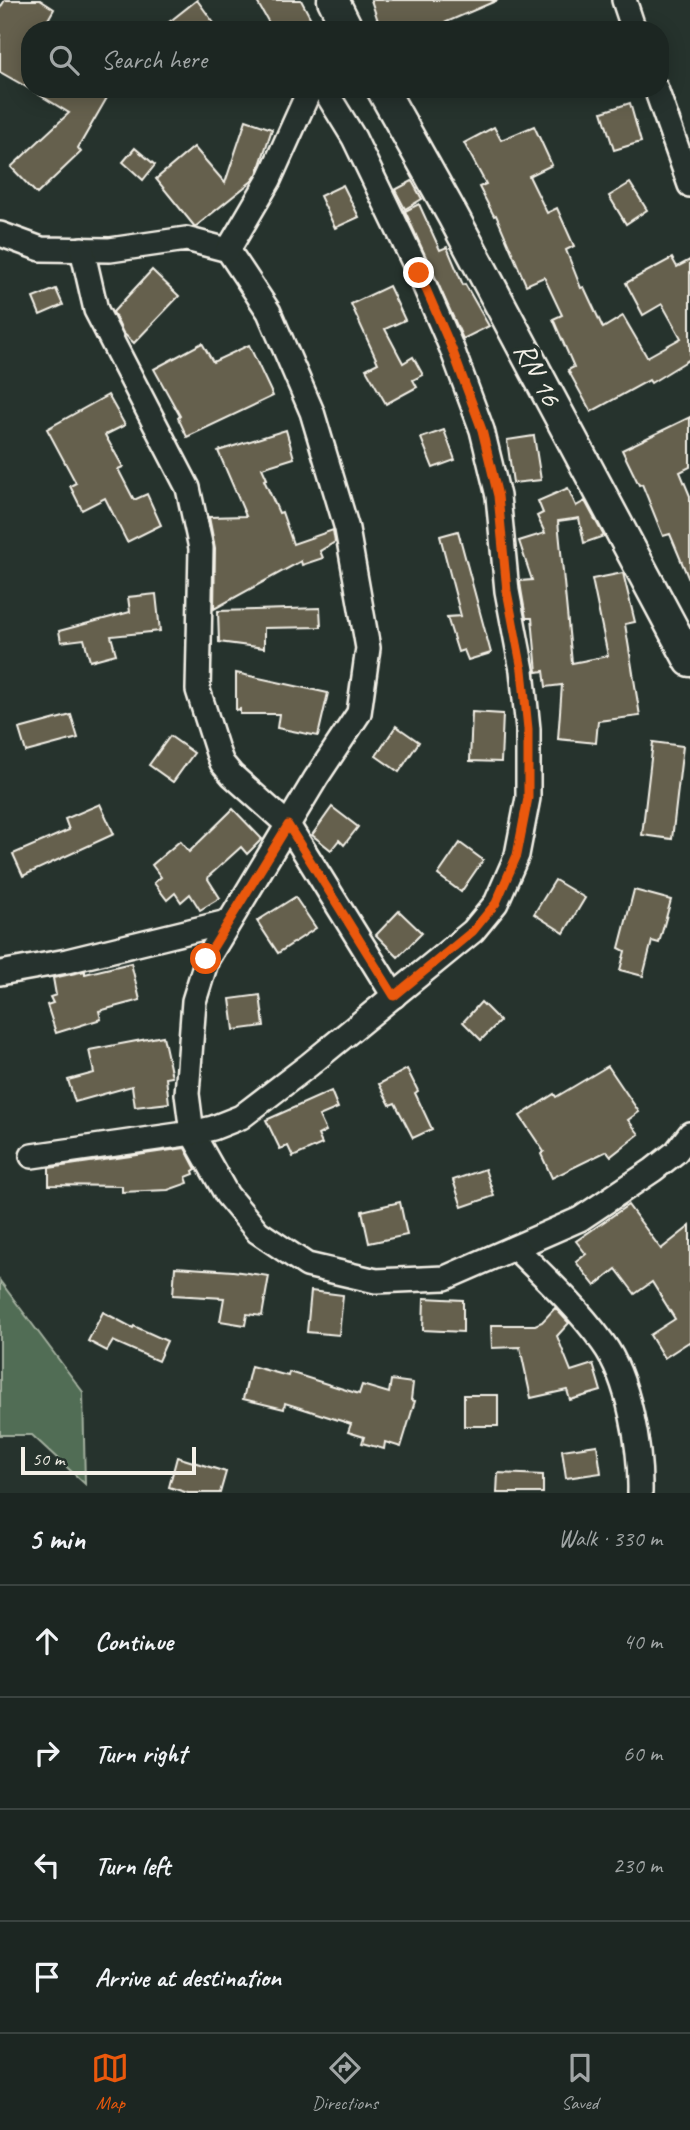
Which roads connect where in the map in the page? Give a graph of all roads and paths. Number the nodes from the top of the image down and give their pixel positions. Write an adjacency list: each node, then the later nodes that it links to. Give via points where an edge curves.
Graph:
1 (624, 0): 2 (street)
2 (631, 21)
3 (306, 98): 10 (street, via 269,180)
4 (330, 98): 16 (street, via 354,138 419,273 482,430 498,496 528,729 528,798 517,855 496,903 473,931)
5 (387, 98): 11 (main road, RN 16 / RN 16)
6 (659, 98): 7 (street)
7 (690, 185)
8 (0, 234): 9 (street, via 41,249)
9 (82, 249): 10 (street, via 110,250 186,239); 13 (street, via 96,310 188,488 201,548 198,690 218,753 232,775)
10 (228, 250): 13 (street, via 269,312 312,412 347,529 368,648 359,713)
11 (680, 621): 12 (main road, RN 16 / RN 16)
12 (690, 661)
13 (288, 825): 14 (street); 16 (street)
14 (227, 922): 15 (street); 17 (street, via 206,959 194,1001 187,1094)
15 (0, 973)
16 (394, 996): 17 (street, via 241,1117)
17 (192, 1133): 19 (street); 20 (street, via 227,1195 258,1232 307,1265 376,1281 445,1278)
18 (690, 1134): 20 (street, via 676,1152 602,1205)
19 (32, 1156)
20 (515, 1248): 21 (street, via 605,1344 624,1389 641,1464)
21 (640, 1493)

